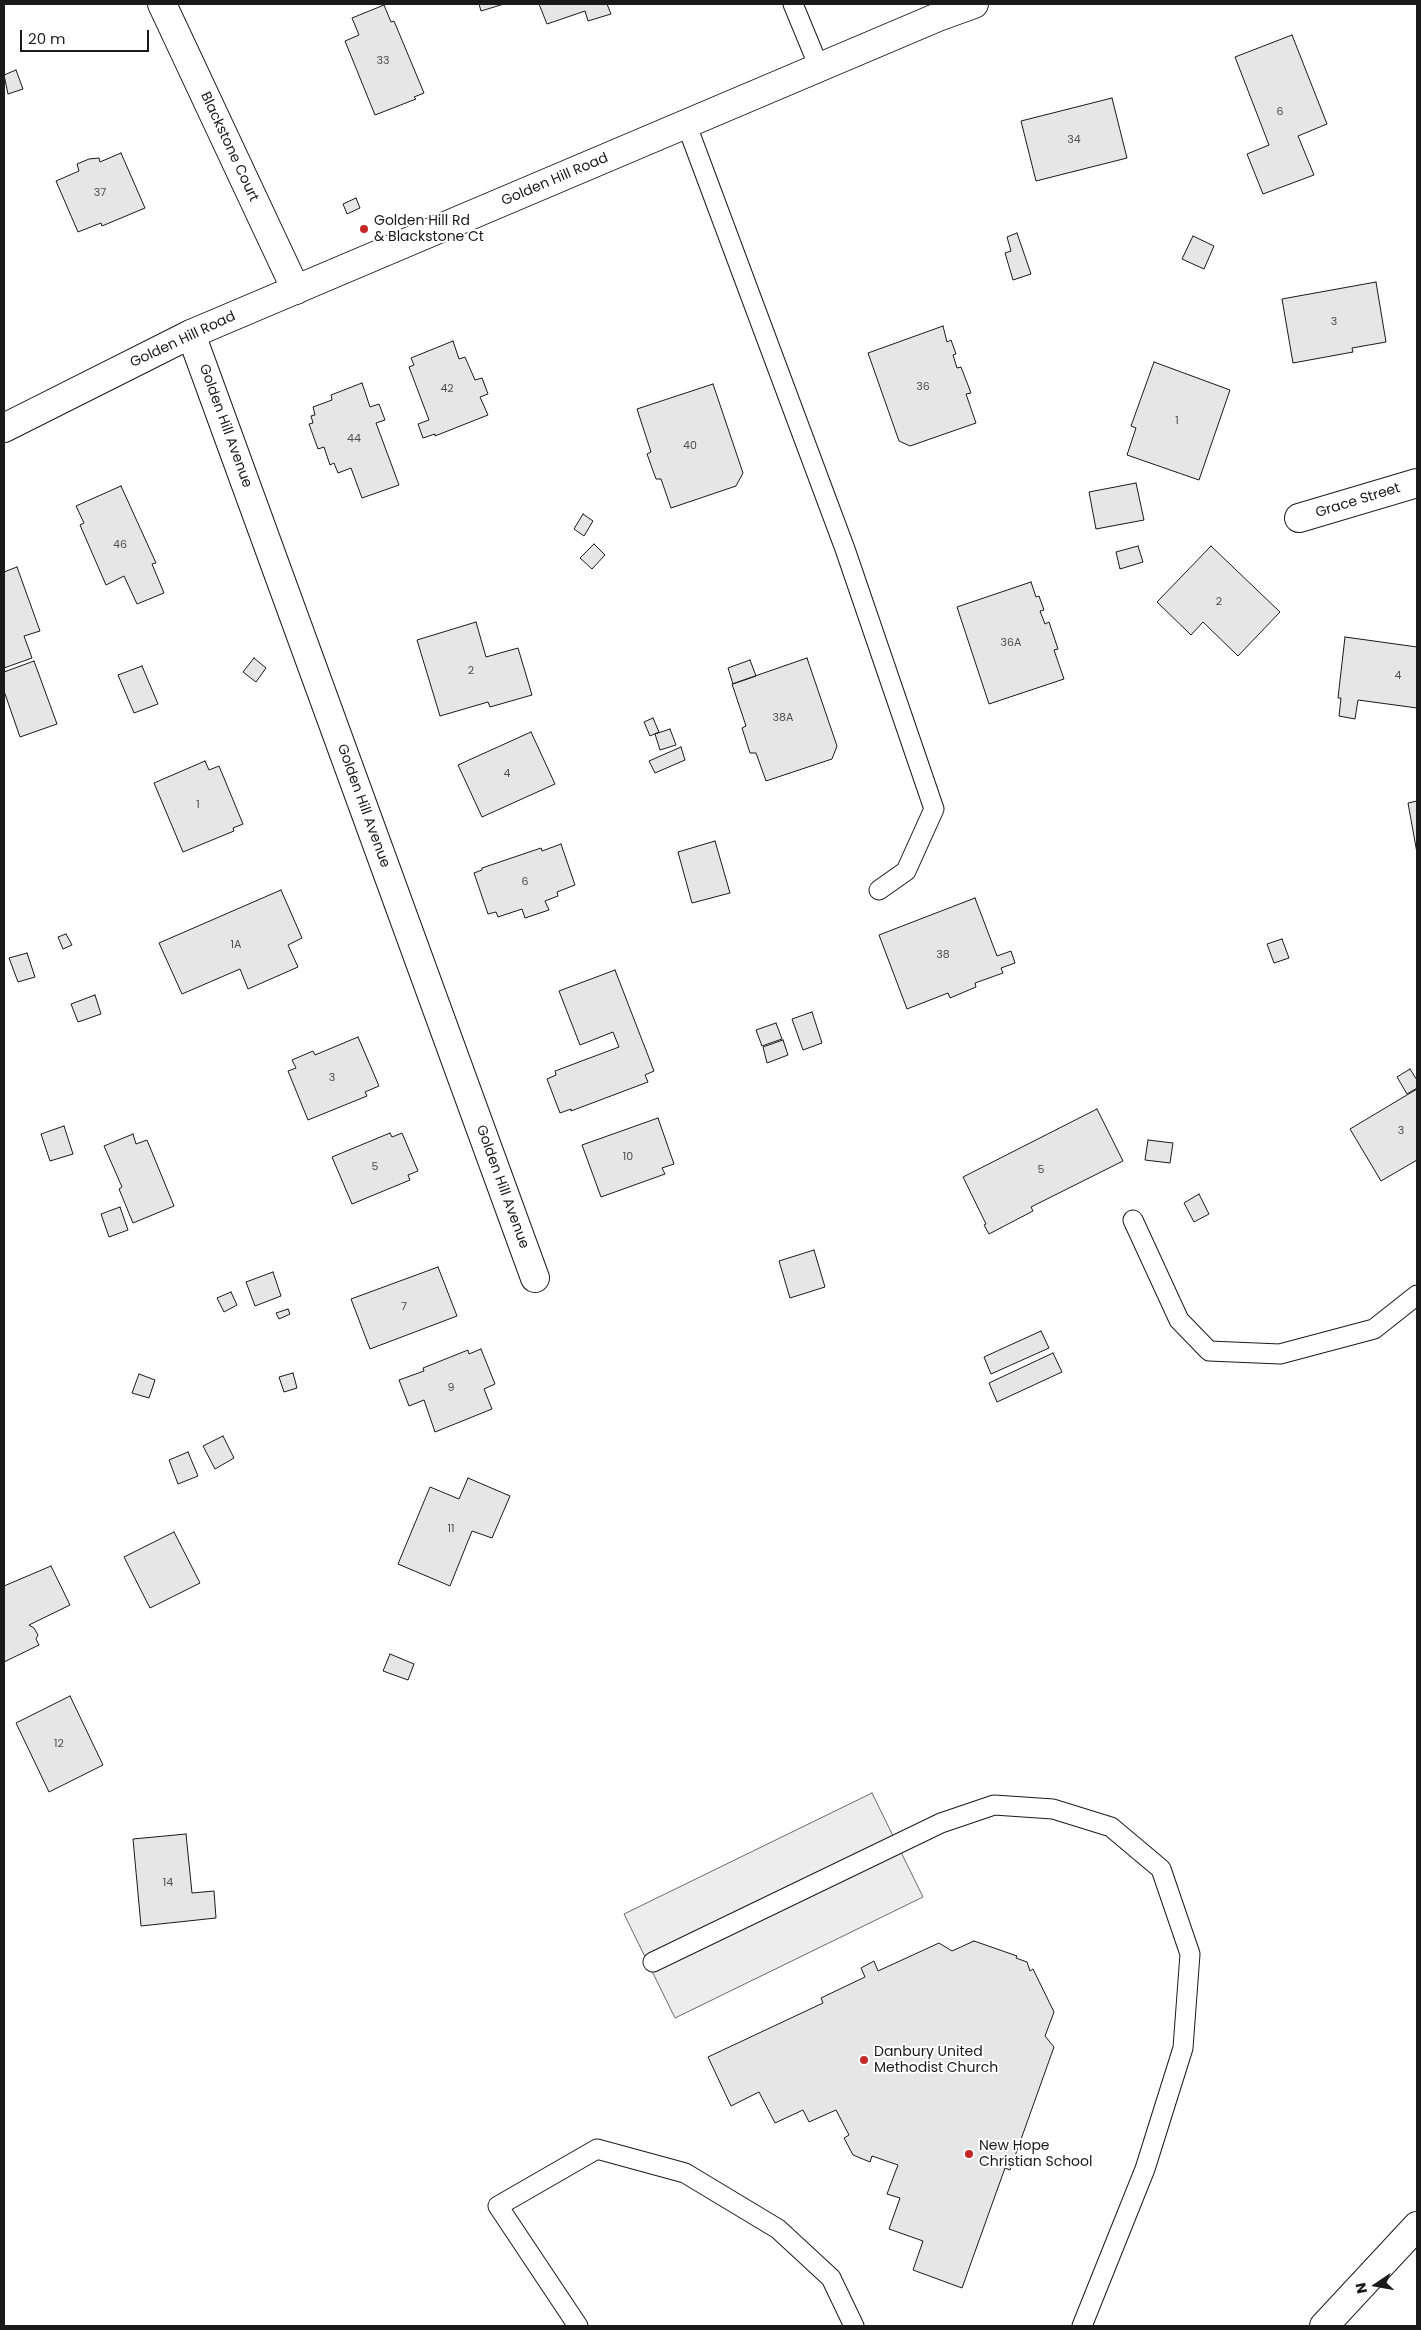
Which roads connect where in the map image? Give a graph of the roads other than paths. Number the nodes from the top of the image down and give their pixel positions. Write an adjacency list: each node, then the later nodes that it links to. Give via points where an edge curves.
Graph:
1 (162, 4): 7 (street, Blackstone Court)
2 (794, 4): 5 (lane)
3 (974, 4): 4 (street, Golden Hill Road)
4 (936, 10): 5 (street, Golden Hill Road)
5 (818, 67): 6 (street, Golden Hill Road)
6 (686, 124): 7 (street, Golden Hill Road); 12 (lane, via 844,549 934,809 906,871)
7 (296, 290): 8 (street, Golden Hill Road)
8 (191, 334): 9 (street, Golden Hill Road); 14 (street, Golden Hill Avenue)
9 (4, 428)
10 (1417, 483): 11 (street, Grace Street)
11 (1299, 518)
12 (879, 890)
13 (1133, 1220): 15 (lane, via 1179,1320 1208,1351 1280,1354 1374,1329)
14 (535, 1278)
15 (1417, 1295)
16 (653, 1962): 20 (lane, via 941,1823 994,1805 1053,1809 1111,1827 1161,1869 1190,1954 1183,2048 1145,2169)
17 (1417, 2226): 21 (street)
18 (578, 2326): 19 (lane, via 498,2206 597,2149 685,2173 778,2229 831,2278)
19 (854, 2326)
20 (1082, 2326)
21 (1324, 2326)

